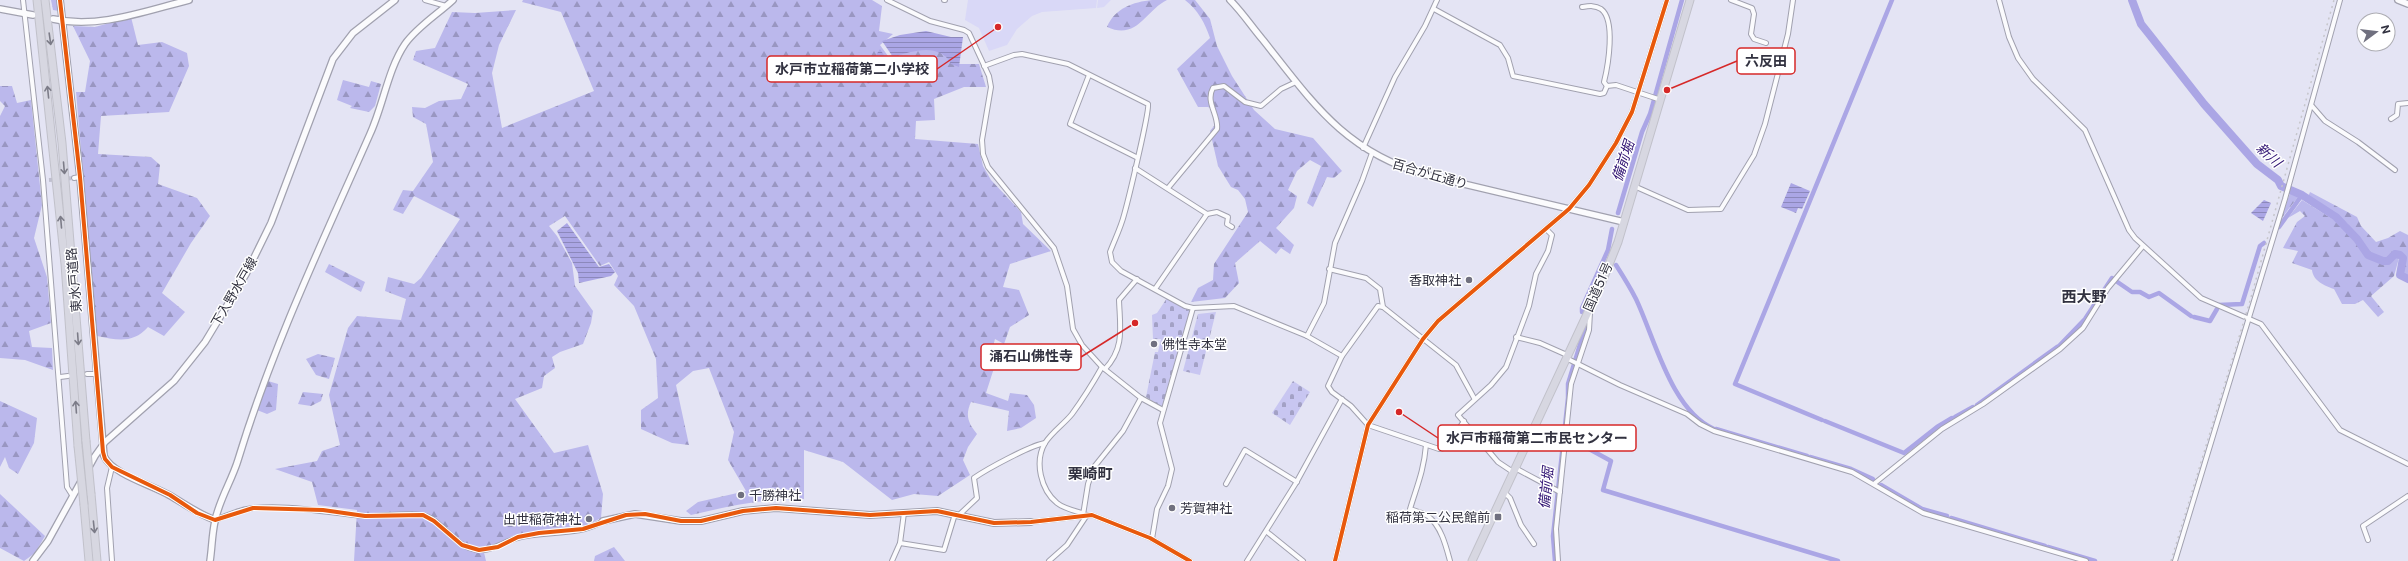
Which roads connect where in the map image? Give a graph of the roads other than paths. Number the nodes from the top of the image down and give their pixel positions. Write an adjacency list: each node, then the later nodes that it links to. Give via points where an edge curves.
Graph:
1 (23, 0): 24 (street)
2 (37, 0): 101 (highway, 東水戸道路, one-way to 2, bridge, via 78,446 65,264)
3 (45, 0): 102 (highway, 東水戸道路, one-way to 102, bridge, via 62,143 90,494)
4 (60, 0): 27 (street)
5 (190, 0): 27 (street, via 103,21)
6 (425, 0): 20 (street)
7 (453, 0): 20 (street)
8 (890, 0): 29 (street, via 930,22 969,33)
9 (1230, 0): 31 (street, 百合が丘通り)
10 (1437, 0): 23 (street)
11 (1667, 0): 33 (street)
12 (1690, 0): 34 (highway, 国道51号)
13 (1731, 0): 28 (street, via 1752,8 1754,14 1751,34)
14 (1793, 0): 45 (street, via 1788,34 1765,124 1754,155 1721,209 1688,210)
15 (1999, 0): 52 (street, via 2009,37 2018,58 2033,79 2085,130 2129,230)
16 (2340, 0): 36 (street)
17 (2398, 0): 19 (street)
18 (391, 1): 78 (street, 下入野水戸線, via 353,32 333,59 271,223 246,274 205,342 174,381)
19 (2408, 4)
20 (446, 6): 92 (street, via 405,44 397,59 377,118 330,219 276,348 247,427 235,471)
21 (1582, 7): 32 (street, via 1596,6 1602,10 1609,26 1609,54 1604,82)
22 (0, 9): 24 (street)
23 (1434, 9): 32 (street, via 1500,45 1508,58 1512,76 1600,94 1604,93); 38 (street, via 1395,77)
24 (25, 14): 25 (street); 43 (street)
25 (33, 15)
26 (53, 19): 27 (street)
27 (63, 21): 67 (street)
28 (1766, 43)
29 (984, 66): 30 (street, via 1022,54 1068,64); 65 (street, via 992,87 982,140 983,154 988,167 1054,248 1067,286 1076,336)
30 (1090, 75): 40 (street, via 1145,102 1149,107); 40 (street, via 1070,124)
31 (1296, 82): 38 (street, 百合が丘通り, via 1332,124); 46 (street, via 1281,89 1260,106 1245,102 1224,86 1212,88 1210,99 1217,129)
32 (1607, 86): 33 (street, via 1616,85)
33 (1638, 92): 34 (street); 47 (street, via 1632,112 1616,143 1589,185)
34 (1656, 98): 45 (highway, 国道51号)
35 (2408, 103): 37 (street, via 2398,104 2397,115)
36 (2312, 106): 42 (street, via 2325,122 2358,142); 59 (street)
37 (2391, 119)
38 (1363, 148): 39 (street, 百合が丘通り)
39 (1372, 153): 47 (street, 百合が丘通り, via 1392,164 1426,175); 53 (street, via 1335,243)
40 (1136, 157): 41 (street)
41 (1135, 168): 46 (street); 54 (street, via 1124,215 1110,252 1116,267)
42 (2395, 170)
43 (43, 180): 44 (street); 69 (street)
44 (50, 180)
45 (1634, 186): 49 (highway, 国道51号)
46 (1168, 188): 48 (street)
47 (1569, 209): 49 (street, 百合が丘通り); 51 (street)
48 (1207, 214): 50 (street, via 1217,212 1228,216 1227,224); 55 (street)
49 (1624, 222): 56 (highway, 国道51号, via 1602,282)
50 (1232, 226)
51 (1546, 229): 61 (street, via 1552,235 1551,242 1536,274 1530,306); 62 (street, via 1450,309)
52 (2143, 246): 59 (street, via 2201,298); 83 (street, via 2108,288 2083,328 2060,349 1983,404 1942,429)
53 (1329, 269): 57 (street, via 1371,281 1380,290); 60 (street, via 1324,303)
54 (1137, 280): 55 (street); 65 (street, via 1119,300 1118,349 1114,360)
55 (1155, 289): 58 (street)
56 (1590, 306): 64 (highway, 国道51号); 64 (street, via 1589,330)
57 (1383, 307): 62 (street); 63 (street, via 1378,306)
58 (1193, 308): 60 (street, via 1234,306); 73 (street)
59 (2250, 318): 79 (street, via 2266,330 2340,430); 115 (street)
60 (1307, 336): 63 (street)
61 (1516, 337): 64 (street, via 1540,343); 71 (street, via 1506,367 1491,385)
62 (1423, 339): 71 (street, via 1456,365); 75 (street)
63 (1342, 356): 72 (street, via 1328,386)
64 (1572, 360): 81 (highway, 国道51号); 83 (street, via 1620,385 1687,414 1714,431 1852,472); 85 (street)
65 (1104, 368): 70 (street); 76 (street, via 1071,415)
66 (87, 374): 67 (street)
67 (96, 374): 78 (street)
68 (68, 376): 69 (street)
69 (60, 377): 87 (street, via 67,486)
70 (1141, 398): 73 (street); 91 (street, via 1123,431 1094,467)
71 (1474, 398): 74 (street, via 1458,415)
72 (1342, 399): 75 (street); 82 (street)
73 (1163, 410): 96 (street, via 1160,429 1172,469 1168,486 1157,509)
74 (1464, 421): 77 (street, via 1447,447 1439,449); 81 (street, via 1498,462)
75 (1368, 425): 77 (street); 110 (street)
76 (1045, 443): 90 (street, via 1033,446 990,467 974,478 977,498); 91 (street, via 1040,467 1043,483 1057,503)
77 (1426, 445): 111 (street, via 1422,475 1410,510 1428,516 1436,525 1446,545)
78 (102, 446): 80 (street, via 105,459); 87 (street, 下入野水戸線)
79 (2408, 464)
80 (112, 467): 92 (street, via 170,495 197,513); 103 (street, via 107,488)
81 (1514, 470): 85 (street); 86 (highway, 国道51号)
82 (1297, 482): 84 (street, via 1245,450); 95 (street)
83 (1875, 483): 114 (street, via 1923,513)
84 (1226, 484)
85 (1558, 491): 113 (street)
86 (1504, 492): 99 (street, via 1510,498 1521,525); 112 (highway, 国道51号)
87 (72, 495): 100 (street, 下入野水戸線, via 48,541)
88 (2408, 496): 97 (street, via 2363,526)
89 (904, 513): 90 (street, via 927,511); 93 (street, via 853,515 776,508 743,510 701,521 681,521 636,514); 98 (street)
90 (956, 515): 94 (street, via 994,523); 98 (street, via 944,550)
91 (1084, 515): 94 (street); 96 (street); 106 (street, via 1067,545)
92 (215, 520): 93 (street, via 253,508 324,510 364,516 423,515 462,545 479,550 498,547 518,538 539,533 583,530); 104 (street)
93 (603, 522)
94 (1031, 522)
95 (1267, 532): 108 (street); 109 (street)
96 (1152, 539): 107 (street)
97 (2368, 540)
98 (900, 543): 105 (street)
99 (1534, 544)
100 (33, 561)
101 (90, 561)
102 (98, 561)
103 (112, 561)
104 (210, 561)
105 (892, 561)
106 (1049, 561)
107 (1190, 561)
108 (1248, 561)
109 (1303, 561)
110 (1335, 561)
111 (1450, 561)
112 (1472, 561)
113 (1558, 561)
114 (2086, 561)
115 (2175, 561)

